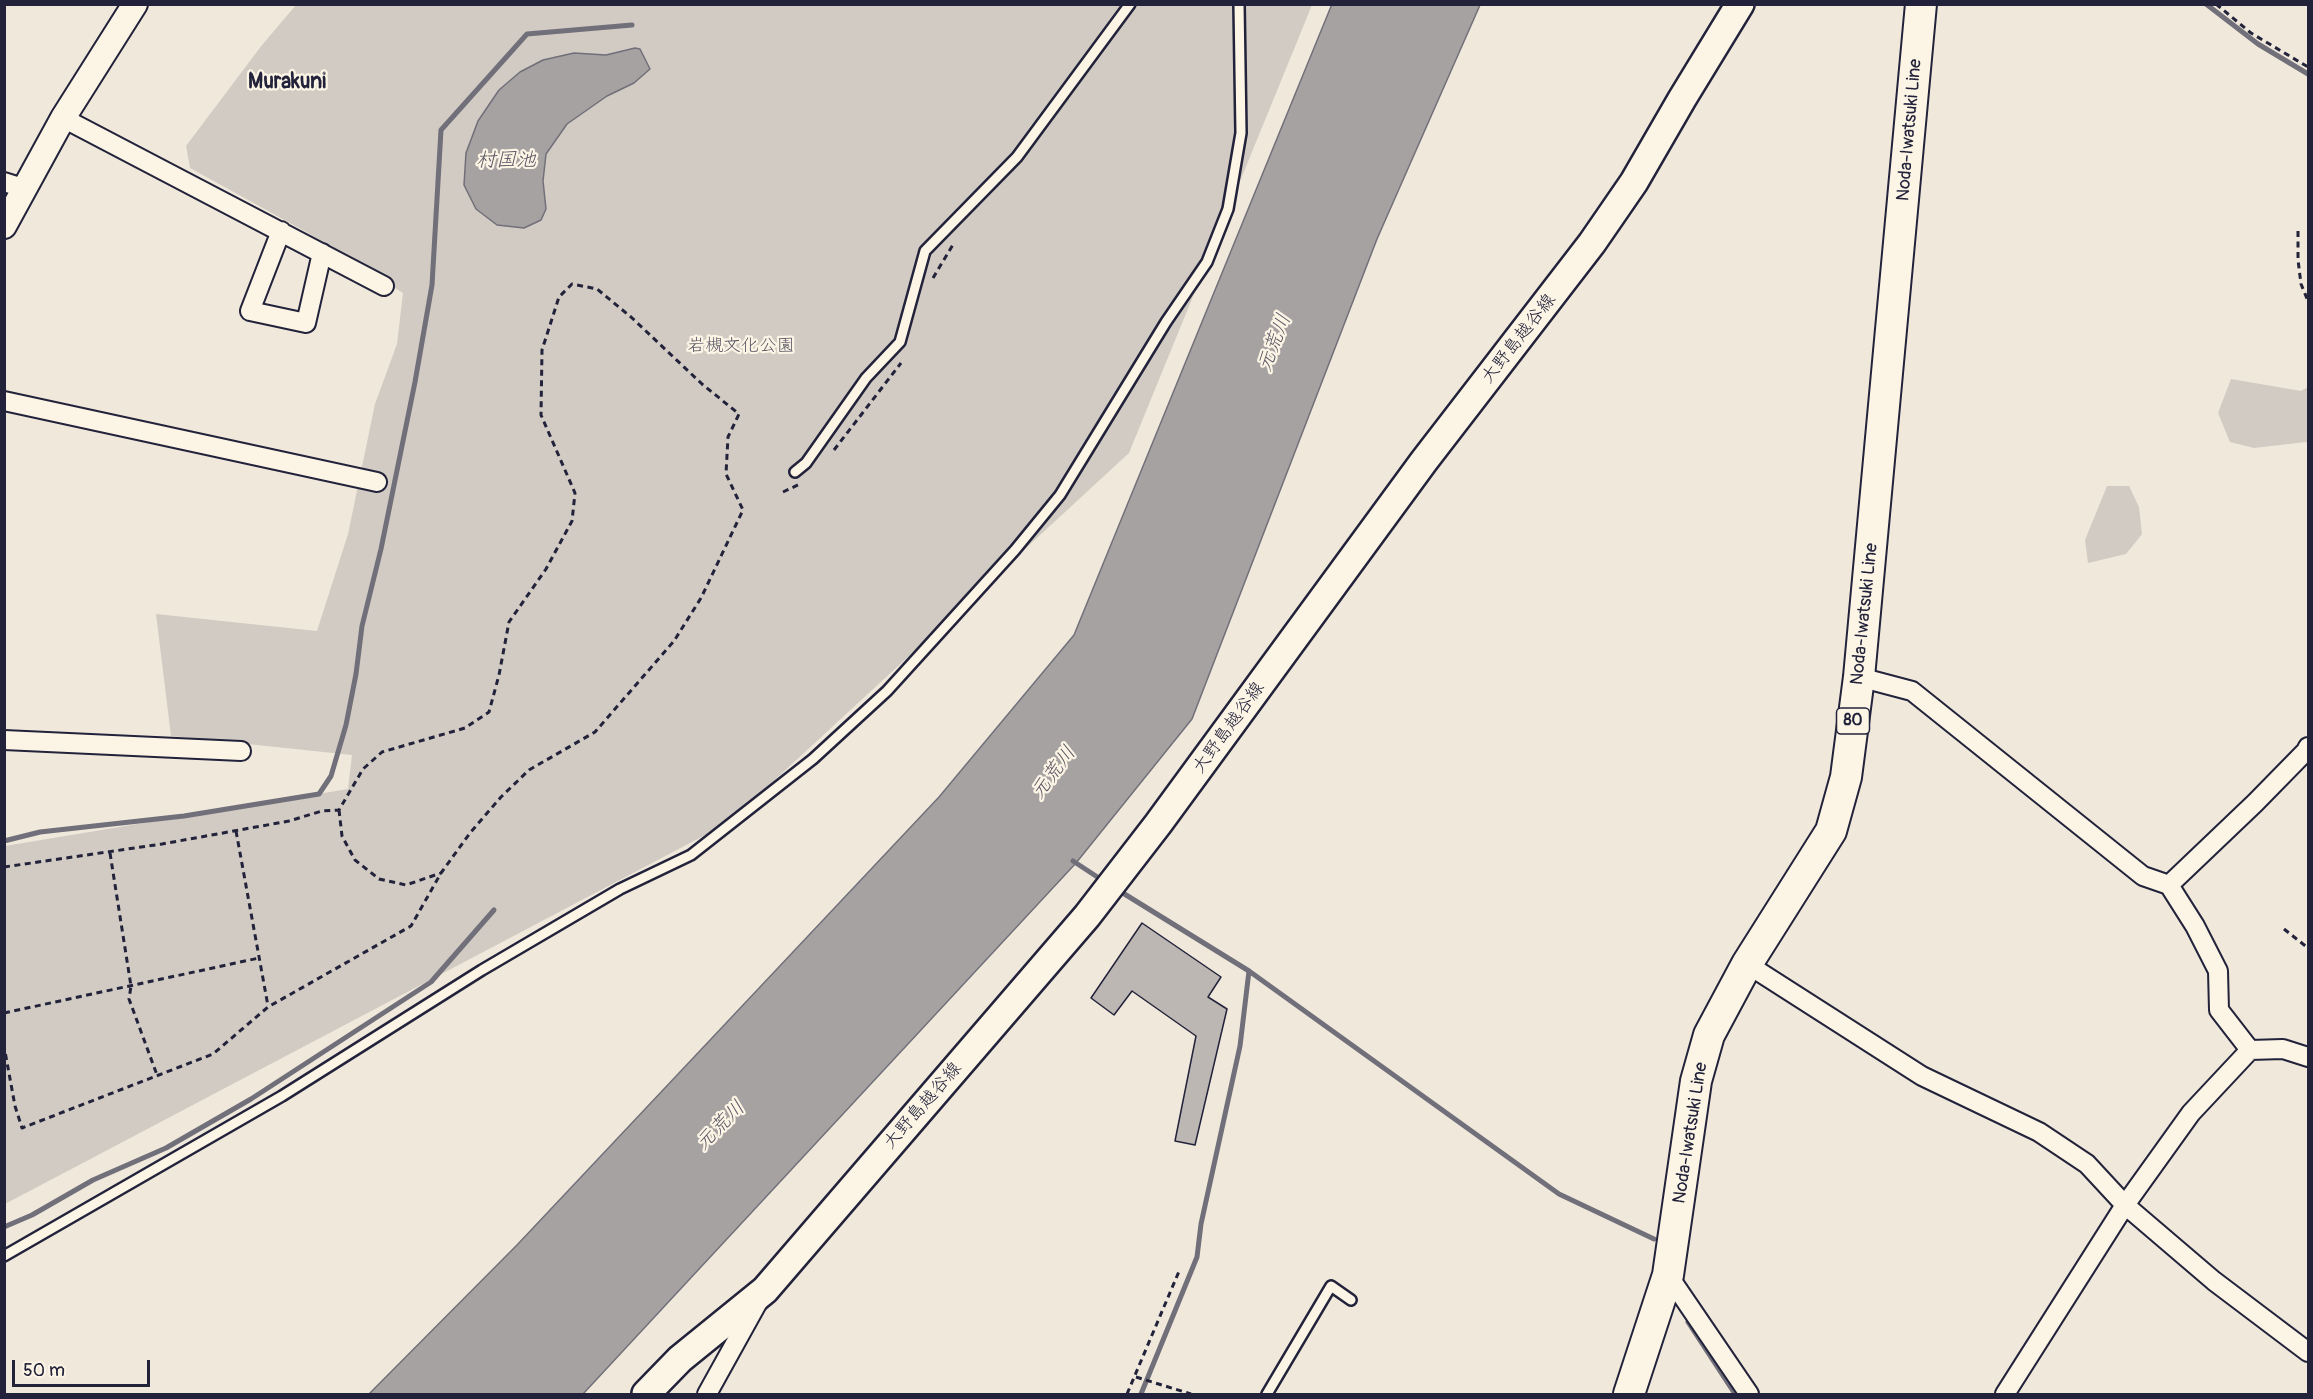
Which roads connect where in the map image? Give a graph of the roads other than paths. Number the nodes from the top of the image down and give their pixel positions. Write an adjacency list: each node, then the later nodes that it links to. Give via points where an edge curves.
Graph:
1 (135, 4): 6 (street)
2 (1130, 4): 13 (lane, via 1017,157 926,252 900,342 866,378 806,463)
3 (1239, 4): 24 (lane, via 1241,133 1228,209 1207,262 1060,495 887,691 813,759 691,855 610,895 282,1096)
4 (1740, 4): 26 (main road, 大野島越谷線, via 1634,182 1592,243 1424,461 1158,825 1087,916)
5 (1921, 4): 15 (main road, Noda-Iwatsuki Line / 80)
6 (63, 118): 7 (street); 9 (street)
7 (14, 185): 8 (street)
8 (4, 226)
9 (281, 231): 10 (street); 10 (street, via 250,311 306,322)
10 (322, 253): 11 (street)
11 (384, 286)
12 (4, 401): 14 (street)
13 (795, 472)
14 (376, 482)
15 (1859, 677): 19 (street, via 1912,691 2142,876); 20 (main road, Noda-Iwatsuki Line / 80, via 1846,777 1831,831)
16 (4, 740): 18 (street)
17 (2308, 747): 19 (street)
18 (241, 751)
19 (2169, 885): 21 (street, via 2218,971 2219,1010)
20 (1747, 964): 23 (street, via 1922,1076 2039,1132 2087,1164); 25 (main road, Noda-Iwatsuki Line / 80, via 1708,1035 1696,1081)
21 (2250, 1050): 22 (street, via 2283,1049); 23 (street, via 2191,1113)
22 (2308, 1057)
23 (2125, 1205): 28 (street, via 2214,1281); 34 (street)
24 (4, 1256)
25 (1668, 1275): 32 (main road, Noda-Iwatsuki Line / 80); 33 (street)
26 (765, 1290): 29 (main road, 大野島越谷線, via 680,1359); 30 (street)
27 (1351, 1300): 31 (lane, via 1331,1286)
28 (2308, 1353)
29 (646, 1395)
30 (707, 1395)
31 (1267, 1395)
32 (1629, 1395)
33 (1749, 1395)
34 (2005, 1395)

